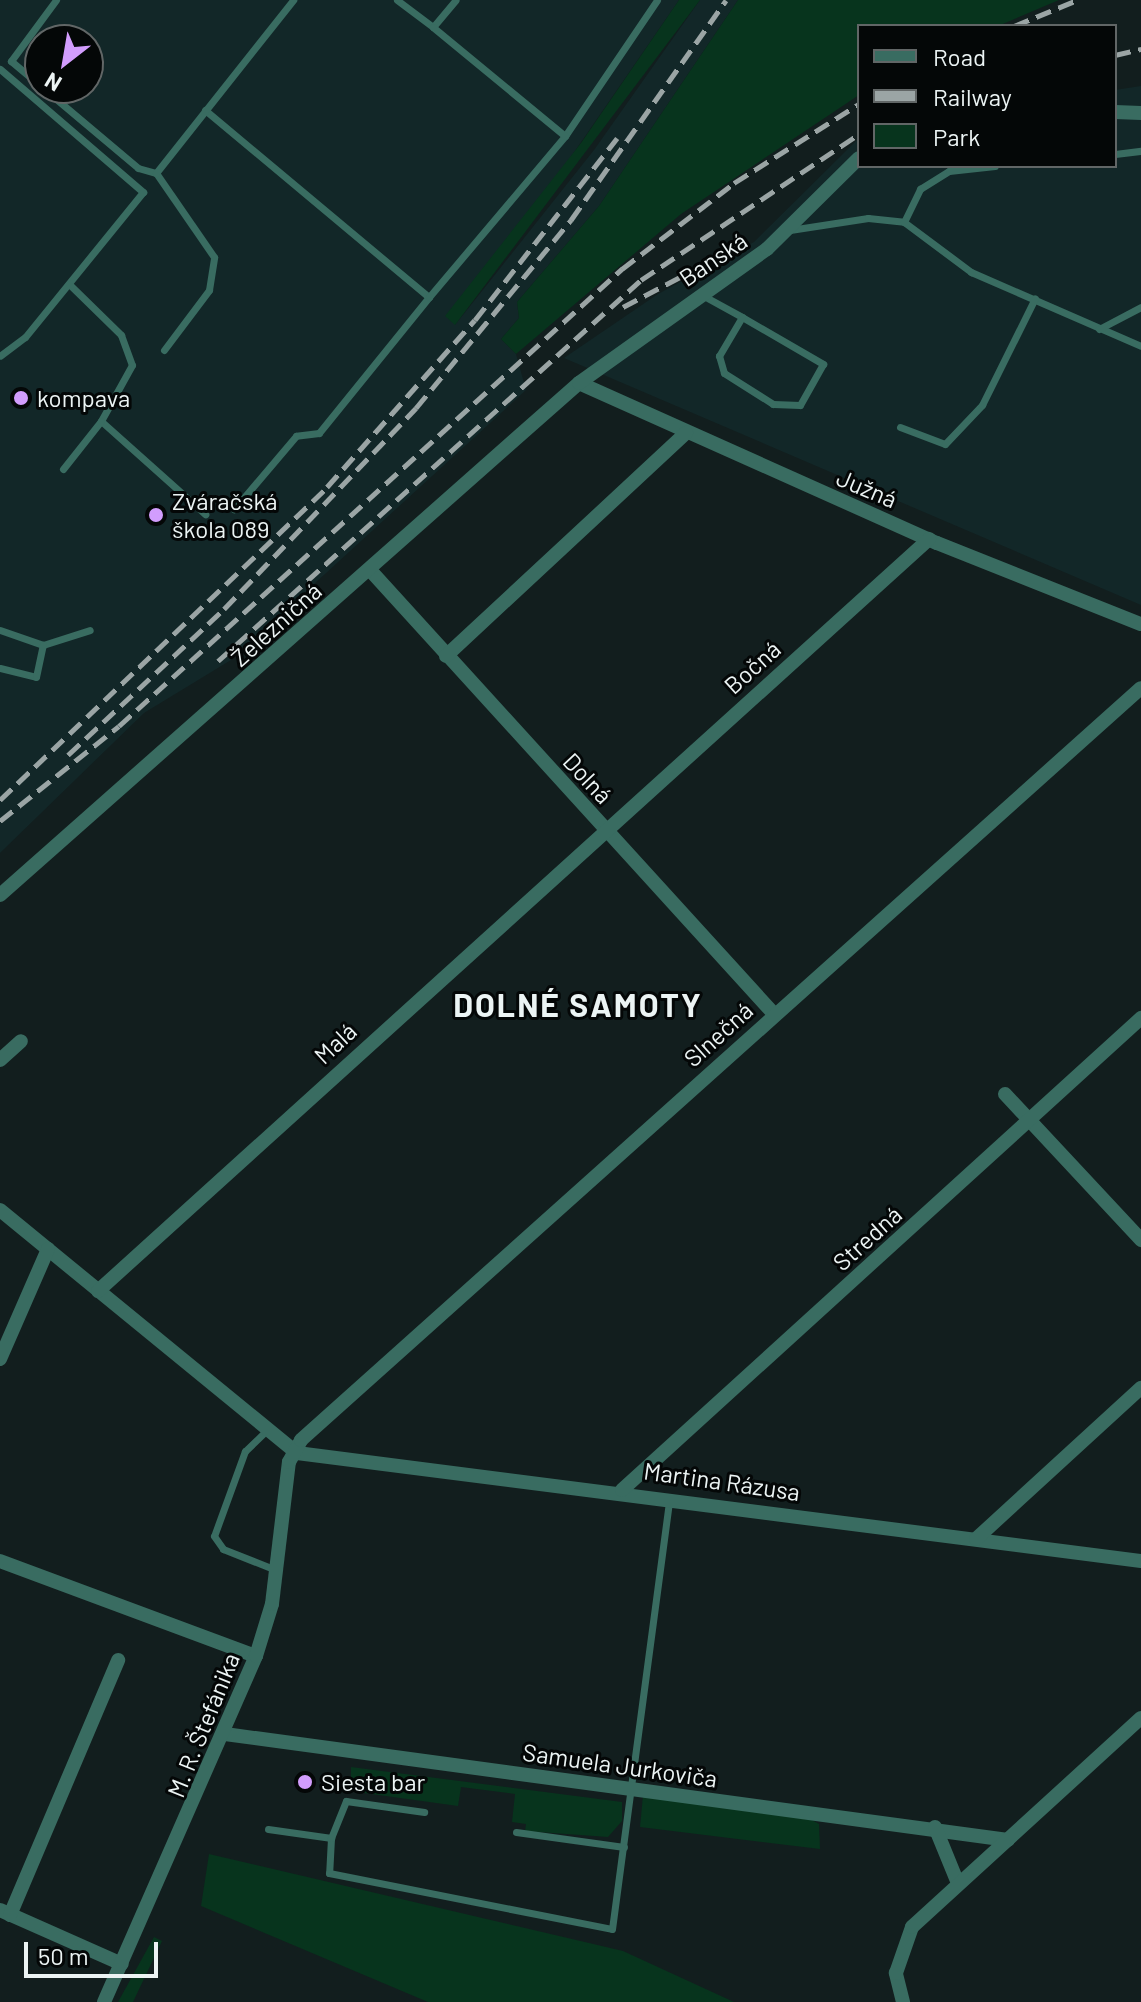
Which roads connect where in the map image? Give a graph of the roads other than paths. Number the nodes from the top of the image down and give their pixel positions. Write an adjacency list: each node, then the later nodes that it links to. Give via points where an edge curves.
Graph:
1 (56, 0): 16 (lane, via 11,61 138,168)
2 (293, 0): 8 (lane)
3 (397, 0): 6 (lane)
4 (456, 0): 6 (lane)
5 (657, 0): 11 (lane)
6 (433, 27): 11 (lane)
7 (0, 69): 19 (lane, via 143,192)
8 (205, 110): 16 (lane); 21 (lane)
9 (1117, 112): 10 (street)
10 (1141, 113)
11 (565, 136): 21 (lane)
12 (1141, 151): 13 (lane)
13 (1117, 154)
14 (857, 160): 18 (street, Banská)
15 (977, 168): 17 (lane, via 949,171 920,189)
16 (156, 173): 27 (lane, via 214,257 209,290)
17 (904, 222): 18 (lane, via 868,218); 22 (lane, via 971,272)
18 (790, 230): 20 (street, Banská)
19 (69, 284): 28 (lane); 30 (lane, via 121,335 132,365)
20 (700, 294): 24 (lane); 29 (street, Banská)
21 (429, 297): 34 (lane, via 319,433 296,436)
22 (1035, 298): 25 (lane); 31 (lane, via 982,405 945,444)
23 (1141, 307): 25 (lane)
24 (742, 317): 24 (lane, via 823,364 800,405 773,404 724,373 719,356)
25 (1099, 329): 26 (lane)
26 (1141, 346)
27 (164, 350)
28 (0, 356)
29 (579, 383): 32 (street, Južná); 37 (street, Železničná)
30 (101, 421): 33 (lane); 35 (lane)
31 (900, 427)
32 (686, 433): 36 (street, Južná); 42 (street)
33 (63, 469)
34 (234, 509)
35 (205, 514)
36 (929, 539): 38 (street, Južná); 45 (street, Bočná)
37 (370, 570): 42 (street, Dolná); 46 (street, Železničná)
38 (1141, 624)
39 (0, 630): 41 (lane)
40 (90, 630): 41 (lane)
41 (43, 645): 43 (lane, via 36,677)
42 (446, 656): 45 (street, Dolná)
43 (0, 668)
44 (1141, 688): 47 (street, Slnečná)
45 (603, 827): 47 (street, Dolná); 56 (street, Malá)
46 (0, 895)
47 (774, 1014): 60 (street, Slnečná, via 301,1440)
48 (1141, 1018): 52 (street, Stredná)
49 (21, 1041): 50 (street)
50 (0, 1060)
51 (1005, 1094): 52 (street)
52 (1029, 1120): 54 (street); 61 (street, Stredná)
53 (0, 1210): 55 (street)
54 (1141, 1240)
55 (48, 1249): 56 (street); 57 (street)
56 (98, 1291): 59 (street)
57 (0, 1359)
58 (1141, 1388): 63 (street)
59 (268, 1429): 60 (street); 66 (lane, via 245,1451 214,1536 223,1549)
60 (297, 1453): 61 (street, Martina Rázusa); 66 (street, M. R. Štefánika, via 285,1485)
61 (622, 1490): 62 (street, Martina Rázusa)
62 (670, 1495): 63 (street, Martina Rázusa); 71 (lane)
63 (976, 1539): 65 (street, Martina Rázusa)
64 (0, 1561): 67 (street)
65 (1141, 1561)
66 (276, 1570): 67 (street, M. R. Štefánika)
67 (256, 1656): 70 (street, M. R. Štefánika)
68 (118, 1660): 80 (street)
69 (1141, 1718): 77 (street)
70 (225, 1734): 71 (street, Samuela Jurkoviča); 81 (street, M. R. Štefánika)
71 (633, 1788): 73 (street, Samuela Jurkoviča); 78 (lane)
72 (424, 1812): 76 (lane, via 346,1801)
73 (935, 1827): 77 (street, Samuela Jurkoviča); 79 (street)
74 (268, 1829): 76 (lane)
75 (516, 1832): 78 (lane)
76 (331, 1838): 78 (lane, via 329,1873 612,1929)
77 (1008, 1840): 79 (street)
78 (624, 1847)
79 (957, 1881): 83 (street, via 912,1927 896,1973)
80 (5, 1912): 81 (street)
81 (122, 1964): 82 (street, M. R. Štefánika)
82 (104, 2002)
83 (903, 2002)

